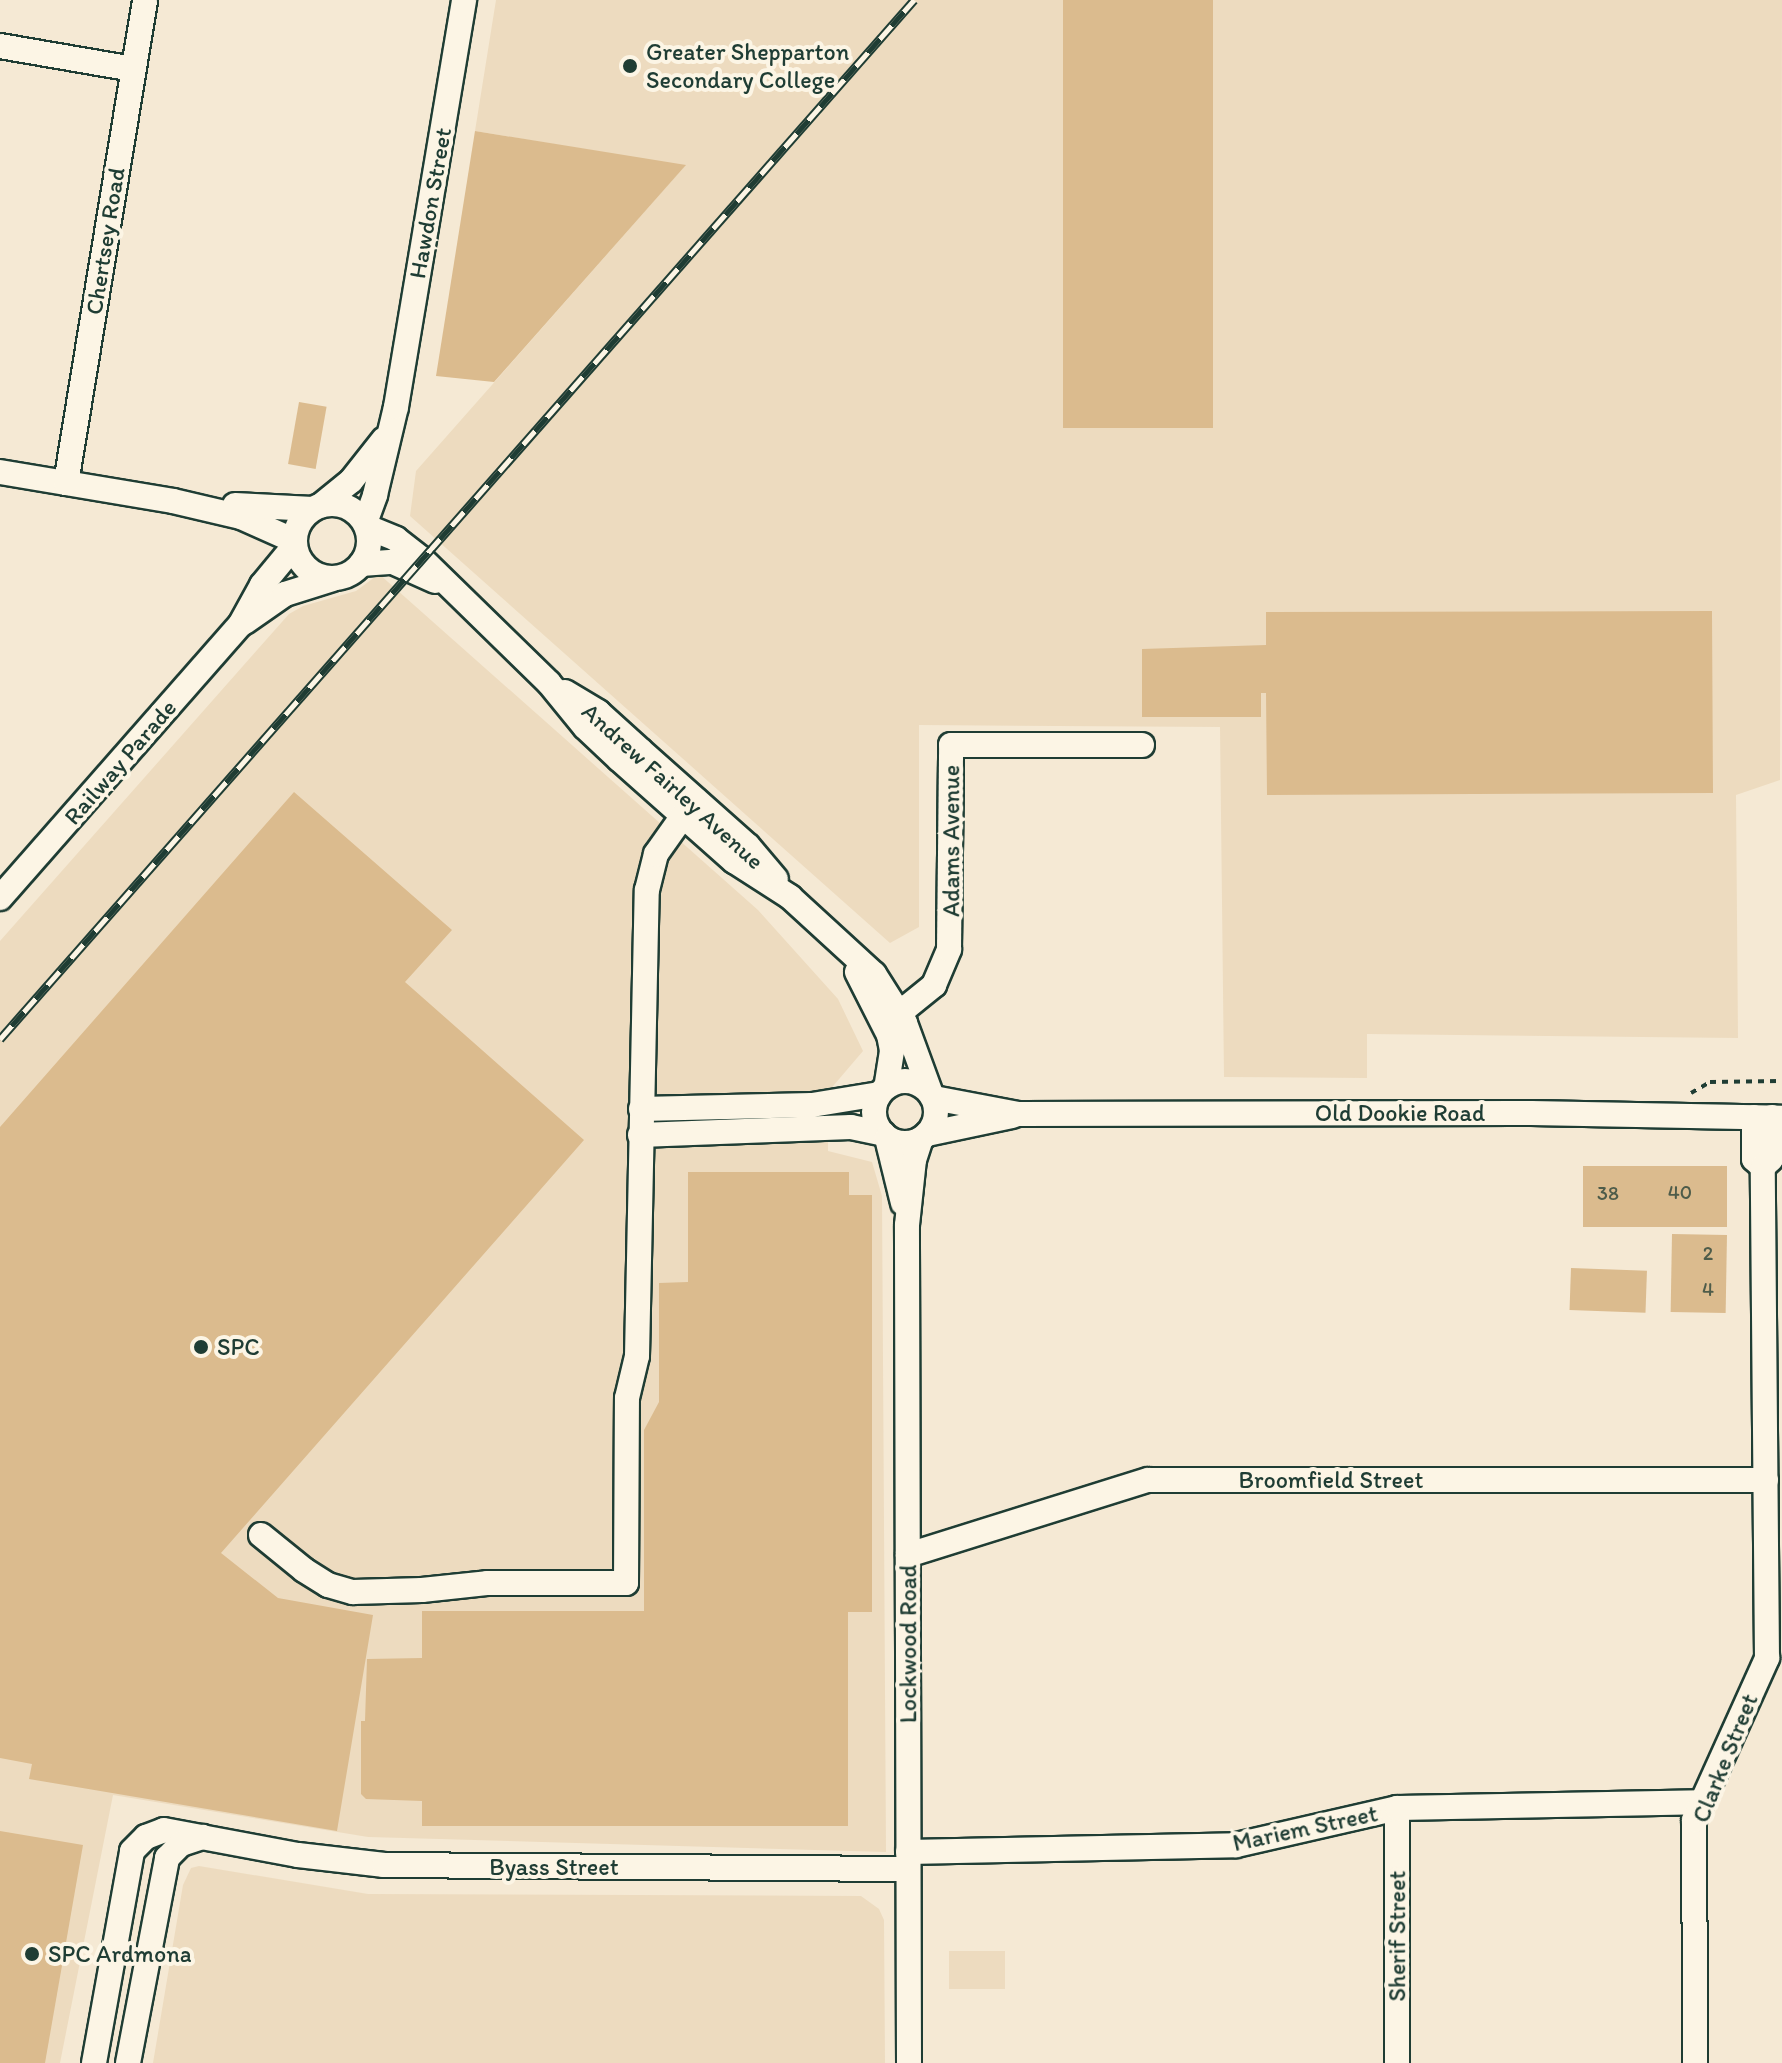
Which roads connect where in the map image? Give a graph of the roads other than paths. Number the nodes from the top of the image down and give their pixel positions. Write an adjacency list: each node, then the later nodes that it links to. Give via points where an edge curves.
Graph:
1 (145, 0): 4 (street, Chertsey Road)
2 (464, 0): 5 (street, Hawdon Street)
3 (0, 46): 4 (street)
4 (133, 69): 7 (street, Chertsey Road)
5 (396, 407): 9 (street, Hawdon Street, via 370,459); 10 (street, Hawdon Street)
6 (0, 472): 7 (street)
7 (66, 483): 8 (street)
8 (173, 501): 9 (street); 11 (street, via 249,519)
9 (317, 508): 10 (street, via 340,505); 11 (street, via 300,523)
10 (366, 525): 12 (street, via 369,546); 13 (street, Andrew Fairley Avenue, via 422,559)
11 (295, 543): 12 (street, via 312,572 322,576); 14 (street, Railway Parade, via 262,585)
12 (352, 570): 13 (street, Andrew Fairley Avenue, via 393,562); 14 (street, Railway Parade, via 285,594)
13 (456, 596): 16 (street, Andrew Fairley Avenue, via 549,683 598,712 630,754)
14 (240, 625): 17 (street, Railway Parade)
15 (1142, 745): 19 (street, Adams Avenue, via 951,745 949,949 934,985)
16 (688, 807): 18 (street, Andrew Fairley Avenue, via 748,846 790,897); 22 (street, via 656,854 647,890)
17 (0, 898)
18 (846, 948): 19 (street, Andrew Fairley Avenue, via 874,974); 20 (street, Andrew Fairley Avenue, via 889,1035 892,1051)
19 (897, 1010): 21 (street, Andrew Fairley Avenue)
20 (883, 1090): 21 (street, via 895,1082 915,1082); 22 (street, via 812,1105); 26 (street, via 874,1115)
21 (932, 1096): 23 (street, Old Dookie Road); 27 (street, via 937,1113)
22 (641, 1109): 25 (street)
23 (1018, 1114): 24 (street, Old Dookie Road); 27 (street, Old Dookie Road)
24 (1769, 1117): 29 (street, Clarke Street, via 1754,1159 1763,1167)
25 (640, 1135): 26 (street, via 851,1127); 30 (street, via 637,1356 627,1398 626,1583 487,1583 353,1592 328,1585)
26 (885, 1136): 27 (street, via 908,1143); 28 (street, Lockwood Road)
27 (924, 1136): 28 (street, Lockwood Road, via 914,1160)
28 (907, 1225): 31 (street, Lockwood Road)
29 (1766, 1480): 31 (street, Broomfield Street, via 1148,1480); 32 (street, Clarke Street, via 1767,1658)
30 (261, 1535)
31 (908, 1555): 35 (street, Lockwood Road)
32 (1701, 1802): 33 (street, Mariem Street); 40 (street, Clarke Street, via 1694,1820)
33 (1397, 1808): 35 (street, Mariem Street, via 1236,1845); 39 (street, Sherif Street)
34 (203, 1837): 35 (street, Byass Street, via 384,1865); 36 (street, Byass Street, via 164,1830 146,1837 132,1851); 37 (street, via 181,1844 167,1858)
35 (908, 1861): 38 (street, Lockwood Road)
36 (94, 2063)
37 (128, 2063)
38 (909, 2063)
39 (1397, 2063)
40 (1695, 2063)

